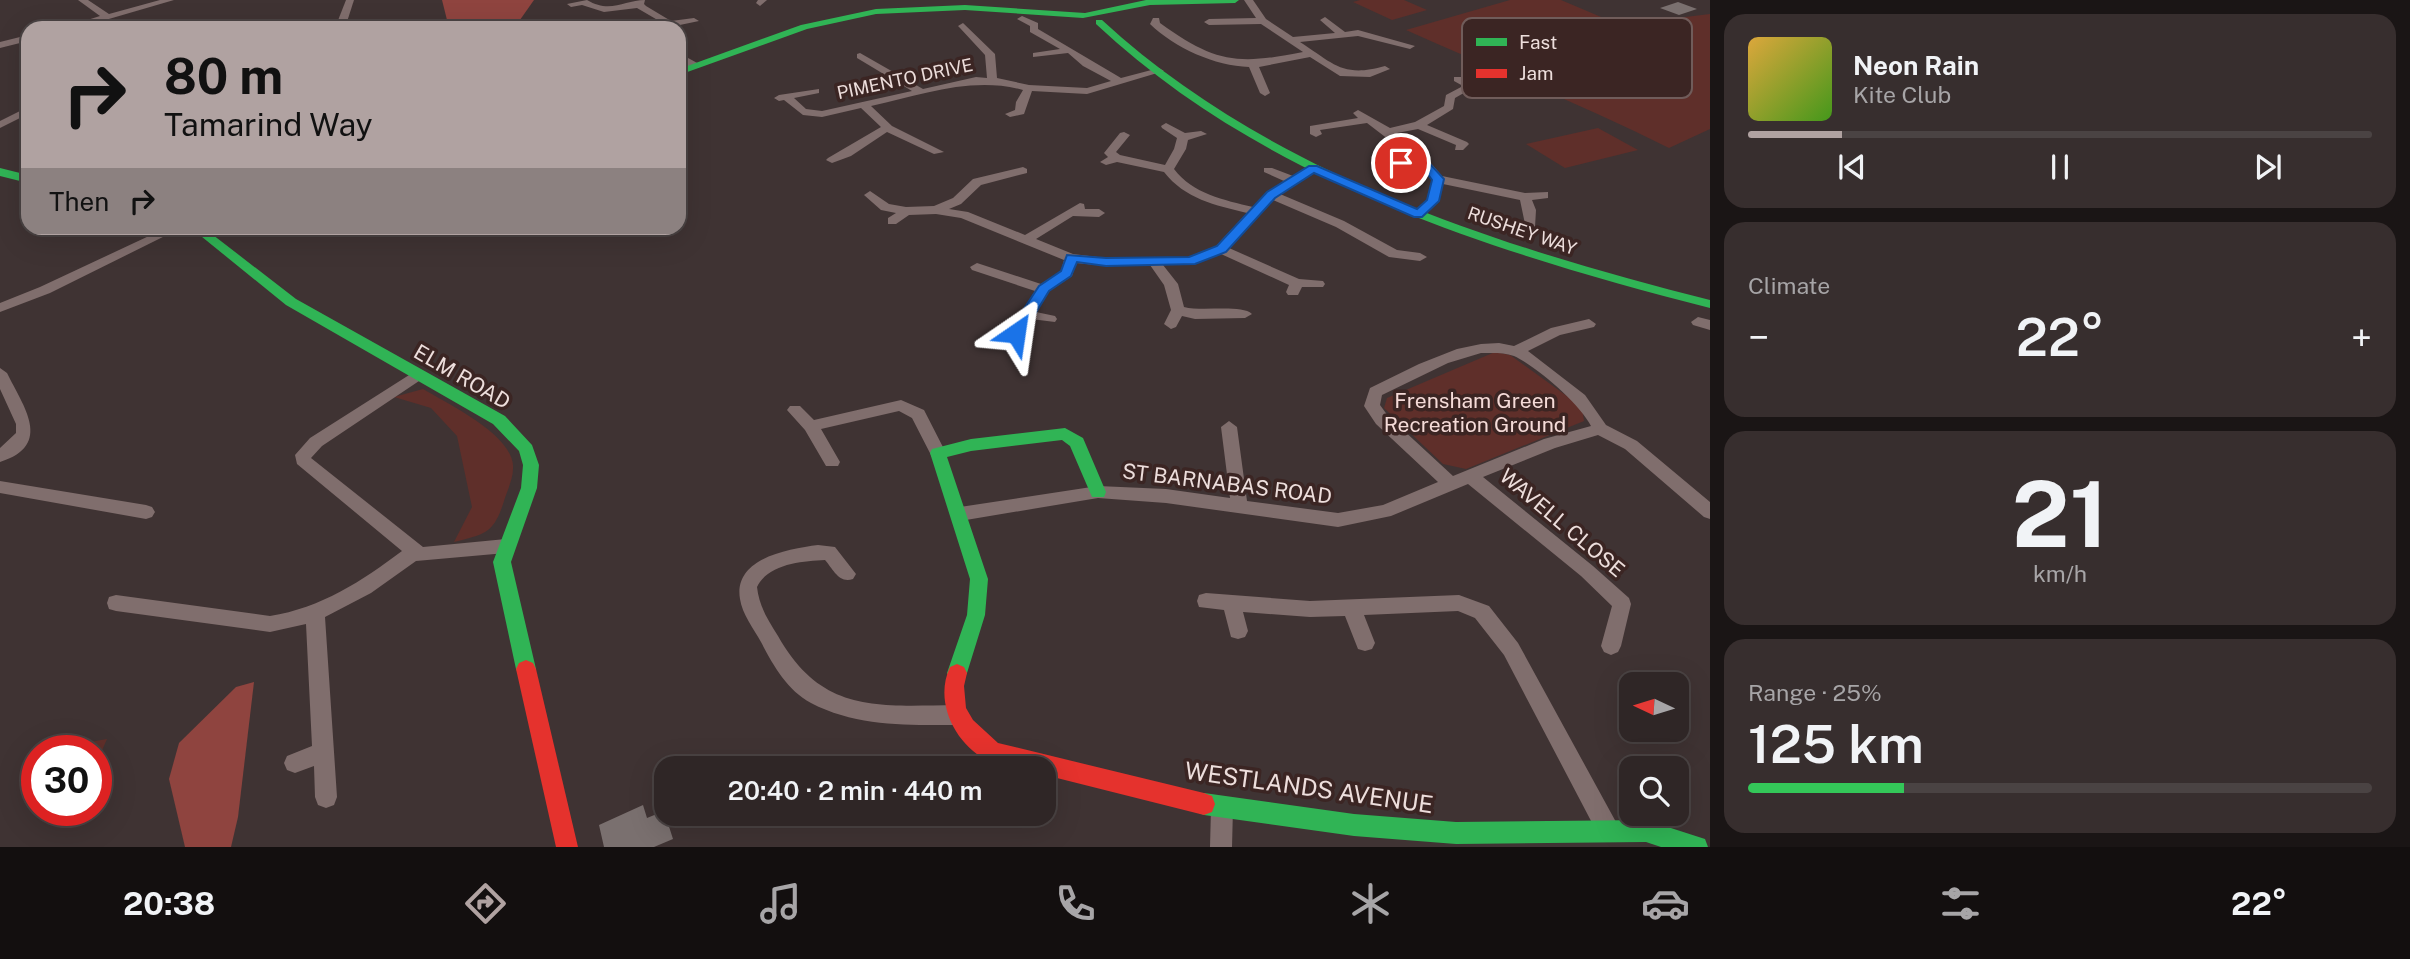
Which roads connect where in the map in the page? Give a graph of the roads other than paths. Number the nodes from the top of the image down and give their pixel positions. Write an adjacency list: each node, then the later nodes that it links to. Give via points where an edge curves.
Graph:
1 (82, 0): 11 (street)
2 (170, 0): 11 (street)
3 (350, 0): 16 (street)
4 (1175, 0): 5 (street); 13 (street, via 1117,9)
5 (1236, 0)
6 (1248, 0): 19 (street)
7 (586, 1): 8 (street, via 594,9); 9 (street)
8 (640, 2): 17 (street)
9 (571, 4)
10 (914, 5): 13 (street); 34 (street, via 822,22)
11 (107, 17): 15 (street)
12 (1022, 19): 29 (street, via 1035,25 1027,31)
13 (1089, 19): 36 (street, RUSHEY WAY)
14 (1325, 20): 24 (street)
15 (92, 21)
16 (342, 21)
17 (665, 21)
18 (694, 21): 22 (street)
19 (1263, 21): 21 (street, via 1226,26); 26 (street)
20 (1152, 22): 33 (street, via 1210,57)
21 (1209, 22)
22 (686, 23)
23 (962, 26): 38 (street, via 990,54)
24 (1342, 34): 26 (street); 28 (street, via 1368,34 1393,46)
25 (21, 40): 27 (street)
26 (1291, 40): 30 (street)
27 (0, 45)
28 (1410, 46)
29 (1070, 50): 31 (street); 39 (street)
30 (1310, 54): 33 (street); 35 (street, via 1340,73 1370,75)
31 (1036, 55)
32 (860, 56): 43 (street)
33 (1252, 64): 45 (street)
34 (687, 69)
35 (1385, 69)
36 (1159, 71): 39 (street, PIMENTO DRIVE); 65 (street, RUSHEY WAY, via 1228,121)
37 (1458, 79): 40 (street)
38 (992, 80): 41 (street, PIMENTO DRIVE); 43 (street, PIMENTO DRIVE)
39 (1118, 81): 41 (street, PIMENTO DRIVE, via 1087,91)
40 (1462, 81)
41 (1029, 88): 50 (street, via 1015,113)
42 (815, 91): 46 (street, PIMENTO DRIVE, via 783,98 803,112 822,114)
43 (920, 91): 46 (street, PIMENTO DRIVE)
44 (1462, 91): 47 (street, via 1450,97)
45 (1265, 93)
46 (864, 106): 54 (street)
47 (1449, 107): 48 (street); 52 (street)
48 (1464, 109)
49 (21, 114): 51 (street)
50 (1033, 116)
51 (0, 125)
52 (1419, 125): 56 (street); 60 (street, via 1461,146)
53 (1166, 127): 59 (street)
54 (888, 128): 61 (street); 63 (street, via 838,158)
55 (1311, 129): 56 (street, via 1363,116)
56 (1391, 131): 62 (street)
57 (1200, 134): 59 (street)
58 (1124, 135): 66 (street, via 1110,153 1111,160)
59 (1183, 136): 66 (street)
60 (1478, 147)
61 (938, 152)
62 (1420, 157): 64 (street); 72 (street)
63 (860, 159)
64 (1401, 163)
65 (1313, 168): 73 (street); 83 (street, RUSHEY WAY)
66 (1168, 169): 81 (street, via 1191,193)
67 (1268, 170): 73 (street)
68 (1023, 171): 70 (street)
69 (0, 172): 71 (street)
70 (1006, 175): 74 (street); 79 (street, via 977,182 957,201)
71 (21, 177)
72 (1438, 179): 78 (street); 83 (street, via 1433,201)
73 (1293, 180): 76 (street)
74 (1021, 184)
75 (870, 195): 80 (street, via 885,207)
76 (1271, 195): 81 (street); 90 (street, via 1340,224 1392,258)
77 (1544, 195): 78 (street)
78 (1525, 197): 84 (street)
79 (936, 210): 80 (street); 88 (street)
80 (906, 211): 85 (street)
81 (1256, 212): 89 (street)
82 (1099, 213): 88 (street, via 1077,210)
83 (1418, 214): 96 (street, RUSHEY WAY, via 1576,269)
84 (1527, 219)
85 (892, 221)
86 (161, 235): 97 (street)
87 (211, 235): 107 (street, ELM ROAD, via 291,302)
88 (1029, 238): 91 (street)
89 (1221, 249): 92 (street, via 1191,261); 94 (street, via 1295,287)
90 (1420, 257)
91 (1071, 258): 92 (street); 95 (street, via 1067,273)
92 (1154, 262): 98 (street, via 1171,284)
93 (985, 273): 95 (street)
94 (1318, 284)
95 (1044, 289): 99 (street)
96 (1710, 304)
97 (0, 308)
98 (1178, 310): 100 (street, via 1195,315); 102 (street)
99 (1027, 314): 101 (street); 104 (street)
100 (1245, 314)
101 (1050, 319)
102 (1171, 324)
103 (1589, 324): 105 (street, via 1556,331)
104 (1016, 333)
105 (1516, 351): 111 (street, via 1591,409); 116 (street, via 1496,347 1468,352 1374,392 1372,406 1382,420)
106 (0, 373): 113 (street, via 24,424 24,434)
107 (417, 375): 123 (street, ELM ROAD, via 499,420 526,449 531,465 529,488); 124 (street, via 303,455 303,460)
108 (795, 410): 109 (street)
109 (811, 426): 112 (street, via 901,405 918,414); 114 (street)
110 (1228, 427): 119 (street)
111 (1600, 429): 115 (street, ST BARNABAS ROAD, via 1550,443); 121 (street, via 1631,445)
112 (938, 453): 118 (street, via 1065,434 1077,442); 122 (street)
113 (0, 456)
114 (832, 462)
115 (1471, 477): 116 (street, ST BARNABAS ROAD); 133 (street, WAVELL CLOSE, via 1622,604)
116 (1451, 484): 119 (street, ST BARNABAS ROAD, via 1385,511 1338,520)
117 (0, 487): 120 (street)
118 (1098, 492): 119 (street, ST BARNABAS ROAD); 122 (street, ST BARNABAS ROAD)
119 (1238, 505)
120 (146, 512)
121 (1710, 512)
122 (960, 514): 134 (street, via 979,579 975,615 951,686)
123 (506, 546): 124 (street, via 429,556); 140 (street, ELM ROAD, via 502,562 508,593)
124 (414, 552): 130 (street, via 380,578)
125 (847, 574): 134 (street, via 829,552 783,559 759,570 749,582 748,599 783,666 815,694 859,713)
126 (1206, 601): 128 (street)
127 (116, 603): 130 (street, via 270,624)
128 (1232, 603): 129 (street); 131 (street)
129 (1352, 608): 132 (street); 139 (street, via 1459,603 1482,612 1511,649)
130 (316, 614): 135 (street)
131 (1238, 631)
132 (1365, 643)
133 (1611, 646)
134 (957, 715): 138 (street, WESTLANDS AVENUE, via 968,732 992,752)
135 (324, 752): 136 (street); 137 (street)
136 (295, 763)
137 (326, 797)
138 (1222, 808): 139 (street, WESTLANDS AVENUE, via 1456,833); 141 (street)
139 (1608, 830): 142 (street, WESTLANDS AVENUE, via 1646,831)
140 (567, 847)
141 (1221, 847)
142 (1697, 847)

